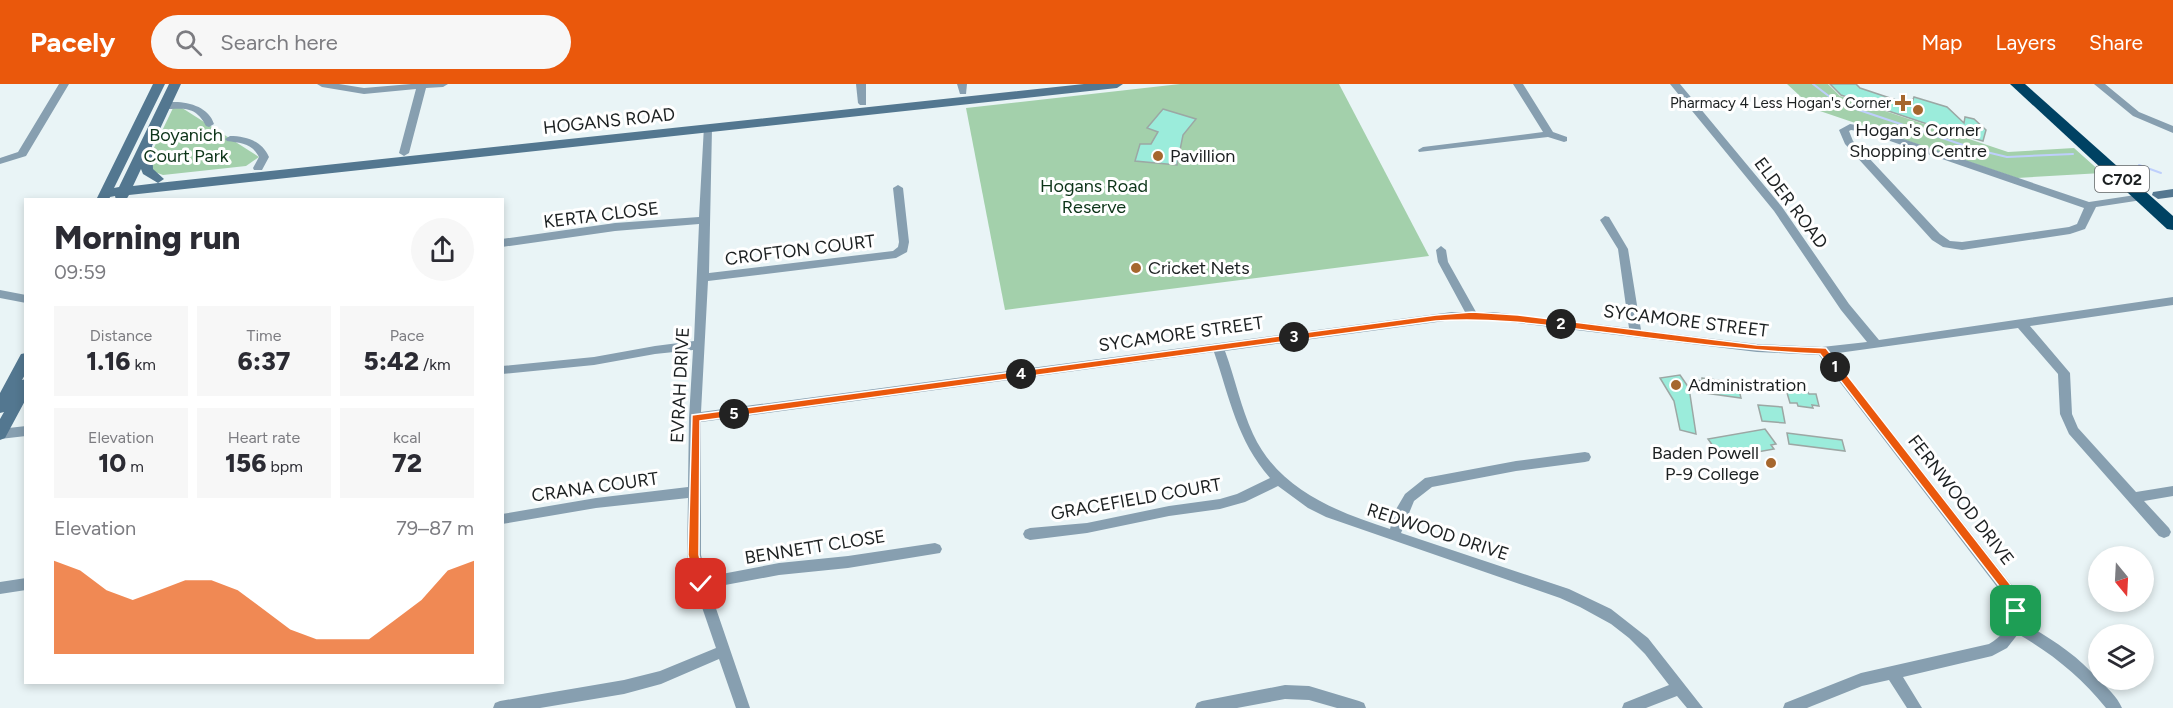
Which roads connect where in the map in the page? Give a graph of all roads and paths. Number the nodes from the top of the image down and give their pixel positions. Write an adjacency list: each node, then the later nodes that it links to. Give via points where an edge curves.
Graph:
1 (64, 84): 30 (street, via 20,160)
2 (159, 84): 35 (street)
3 (175, 84): 19 (street)
4 (322, 84): 14 (street, via 364,91)
5 (443, 84): 14 (street)
6 (861, 84): 18 (street)
7 (1037, 84): 17 (street, HOGANS ROAD)
8 (1117, 84): 15 (street, HOGANS ROAD)
9 (1518, 84): 24 (street)
10 (1675, 84): 54 (street, ELDER ROAD, via 1778,209)
11 (2017, 84): 23 (highway, C702)
12 (2033, 84): 23 (highway, C702)
13 (2099, 84): 22 (street, via 2136,114)
14 (422, 86): 29 (street)
15 (1062, 87): 17 (street, HOGANS ROAD)
16 (962, 88): 17 (street, HOGANS ROAD); 18 (street, HOGANS ROAD)
17 (990, 94): 21 (street, HOGANS ROAD)
18 (863, 103): 21 (street, HOGANS ROAD)
19 (164, 106): 20 (street, via 190,106 207,117); 27 (street)
20 (209, 124)
21 (707, 124): 29 (street, HOGANS ROAD); 34 (street, HOGANS ROAD); 39 (street, EVRAH DRIVE)
22 (2173, 130)
23 (2078, 132): 36 (highway, C702)
24 (1549, 134): 26 (street); 28 (street)
25 (230, 139): 31 (street, via 245,141 261,150 264,157)
26 (1564, 139)
27 (149, 140): 32 (street, via 147,171); 34 (street)
28 (1424, 150)
29 (404, 153): 31 (street, HOGANS ROAD)
30 (0, 161)
31 (258, 168): 32 (street, HOGANS ROAD)
32 (158, 179): 34 (street, HOGANS ROAD)
33 (897, 188): 44 (street, CROFTON COURT, via 904,242)
34 (124, 191): 35 (street, HOGANS ROAD)
35 (106, 193)
36 (2158, 195): 37 (street); 38 (highway, C702); 41 (highway, C702)
37 (2090, 206): 37 (street, via 1865,129 1844,130 1848,142 1936,237 1947,244 1962,246 2077,229)
38 (2173, 209)
39 (704, 220): 42 (street, KERTA CLOSE, via 615,227); 46 (street, EVRAH DRIVE)
40 (1605, 220): 52 (street, via 1623,249)
41 (2173, 225)
42 (504, 243)
43 (1441, 250): 50 (street, via 1443,262)
44 (900, 252): 45 (street, CROFTON COURT); 46 (street, CROFTON COURT)
45 (913, 258)
46 (703, 278): 53 (street, EVRAH DRIVE)
47 (24, 291): 48 (street, via 0,294)
48 (24, 300)
49 (2173, 301): 51 (street, SYCAMORE STREET)
50 (1472, 315): 52 (street, SYCAMORE STREET); 55 (street, SYCAMORE STREET)
51 (2021, 324): 54 (street, SYCAMORE STREET); 68 (street, via 2064,374 2066,414 2073,431)
52 (1636, 334): 56 (street, SYCAMORE STREET)
53 (699, 345): 58 (street); 61 (street, EVRAH DRIVE)
54 (1876, 345): 56 (street, SYCAMORE STREET)
55 (1218, 347): 61 (street, SYCAMORE STREET); 65 (street, REDWOOD DRIVE, via 1246,432)
56 (1822, 351): 77 (street, FERNWOOD DRIVE, via 2006,588 2016,611)
57 (24, 362): 60 (street)
58 (504, 370)
59 (24, 388): 63 (street)
60 (0, 407)
61 (695, 418): 67 (street, EVRAH DRIVE)
62 (24, 431): 63 (street)
63 (0, 434)
64 (1585, 457): 72 (street, via 1429,482 1408,496)
65 (1279, 480): 71 (street, GRACEFIELD COURT, via 1220,504); 72 (street, REDWOOD DRIVE, via 1313,506 1337,518)
66 (2173, 491): 68 (street)
67 (693, 492): 69 (street, CRANA COURT, via 586,504); 75 (street, EVRAH DRIVE, via 694,555)
68 (2133, 498): 70 (street)
69 (504, 519)
70 (2164, 531)
71 (1030, 534)
72 (1394, 536): 80 (street, REDWOOD DRIVE, via 1592,605 1643,642)
73 (935, 549): 75 (street, BENNETT CLOSE, via 779,569)
74 (24, 584): 76 (street)
75 (701, 584): 78 (street, EVRAH DRIVE)
76 (0, 588)
77 (2016, 626): 79 (street, via 2006,642 1992,650); 89 (street, via 2071,658)
78 (724, 651): 81 (street, via 652,680); 82 (street, EVRAH DRIVE)
79 (1892, 672): 87 (street); 88 (street)
80 (1679, 688): 85 (street); 86 (street, REDWOOD DRIVE)
81 (500, 708)
82 (743, 708)
83 (1202, 708): 84 (street, via 1285,692 1309,693)
84 (1359, 708)
85 (1629, 708)
86 (1696, 708)
87 (1790, 708)
88 (1915, 708)
89 (2115, 708)

